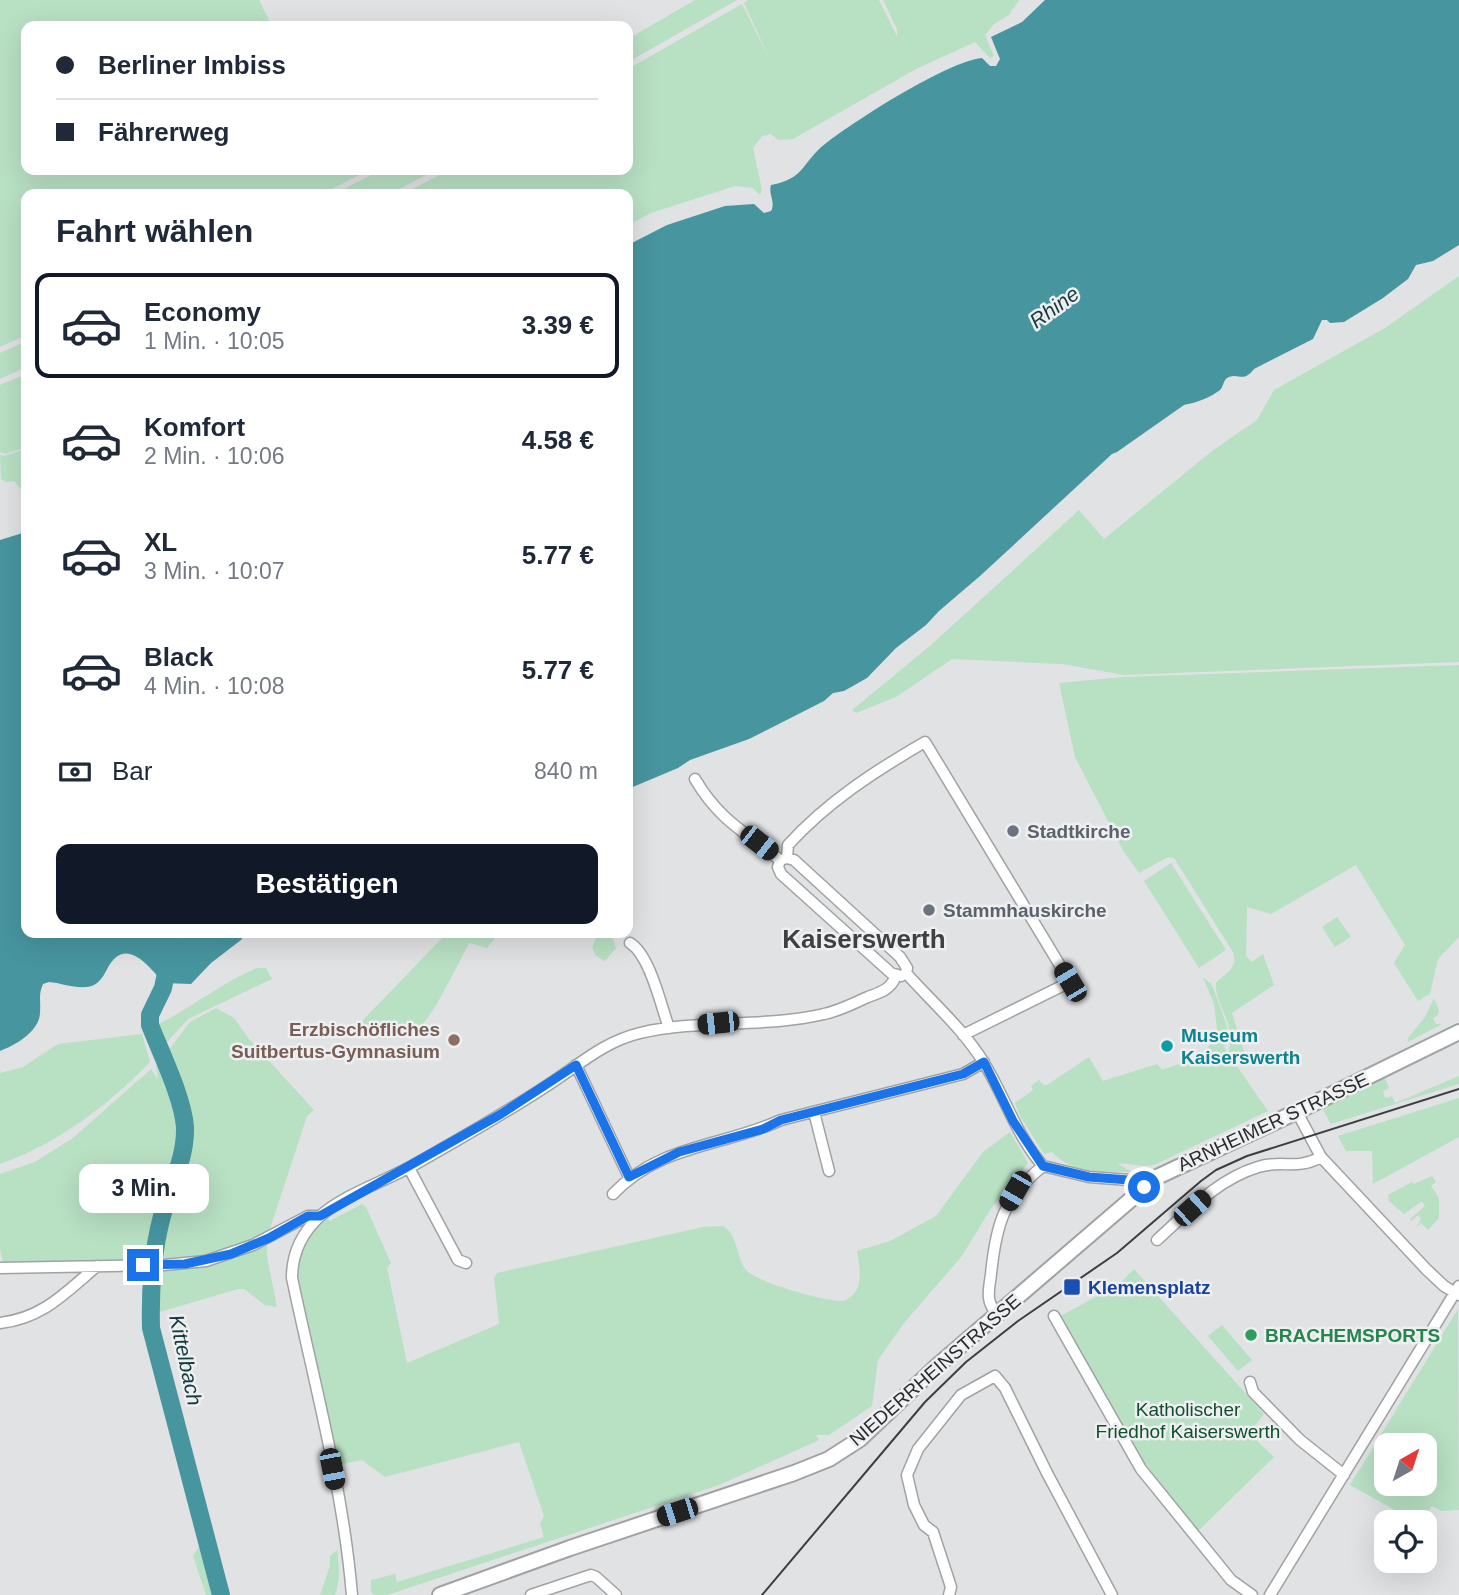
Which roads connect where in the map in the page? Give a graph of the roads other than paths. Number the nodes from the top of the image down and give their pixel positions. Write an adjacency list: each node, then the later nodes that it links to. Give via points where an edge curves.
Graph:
1 (695, 779): 2 (street, via 727,821)
2 (784, 859): 4 (street, via 778,867 781,874); 4 (street, via 794,860 900,957 907,968); 7 (street, via 788,845 817,816 925,742 1070,982)
3 (630, 943): 5 (street, via 648,969)
4 (901, 974): 5 (street, via 888,989 823,1015); 7 (street)
5 (669, 1028): 9 (street, via 612,1042)
6 (1459, 1032): 11 (main road, ARNHEIMER STRASSE)
7 (963, 1035): 8 (street)
8 (984, 1062): 10 (street, via 963,1074); 13 (street)
9 (576, 1065): 14 (street); 16 (street)
10 (814, 1112): 15 (street); 16 (street, via 679,1152)
11 (1297, 1112): 12 (street); 17 (main road, ARNHEIMER STRASSE)
12 (1321, 1157): 21 (street, via 1302,1165 1274,1163 1234,1175); 25 (street, via 1426,1269)
13 (1043, 1166): 17 (street, via 1129,1180); 26 (street, via 1015,1191 997,1227 989,1294)
14 (409, 1168): 19 (street); 22 (street, via 458,1260)
15 (829, 1171)
16 (629, 1177): 18 (street)
17 (1144, 1187): 20 (main road, ARNHEIMER STRASSE)
18 (613, 1195)
19 (320, 1216): 23 (street, via 308,1216 269,1238 206,1261); 31 (street, via 295,1251 292,1278 341,1511)
20 (1097, 1228): 26 (main road, NIEDERRHEINSTRASSE)
21 (1157, 1240)
22 (466, 1263)
23 (97, 1265): 24 (street); 28 (street, via 48,1308)
24 (0, 1268)
25 (1457, 1292): 30 (street)
26 (993, 1310): 32 (main road, NIEDERRHEINSTRASSE, via 860,1439 828,1459)
27 (1054, 1316): 37 (street, via 1141,1469 1231,1580)
28 (0, 1323)
29 (1250, 1382): 30 (street, via 1300,1440)
30 (1344, 1475): 38 (street)
31 (352, 1595)
32 (440, 1595)
33 (531, 1595): 34 (street, via 591,1575)
34 (616, 1595)
35 (949, 1595): 36 (street, via 951,1587 933,1532 914,1505 907,1475 918,1448 961,1395 995,1376)
36 (1112, 1595)
37 (1252, 1595)
38 (1270, 1595)

